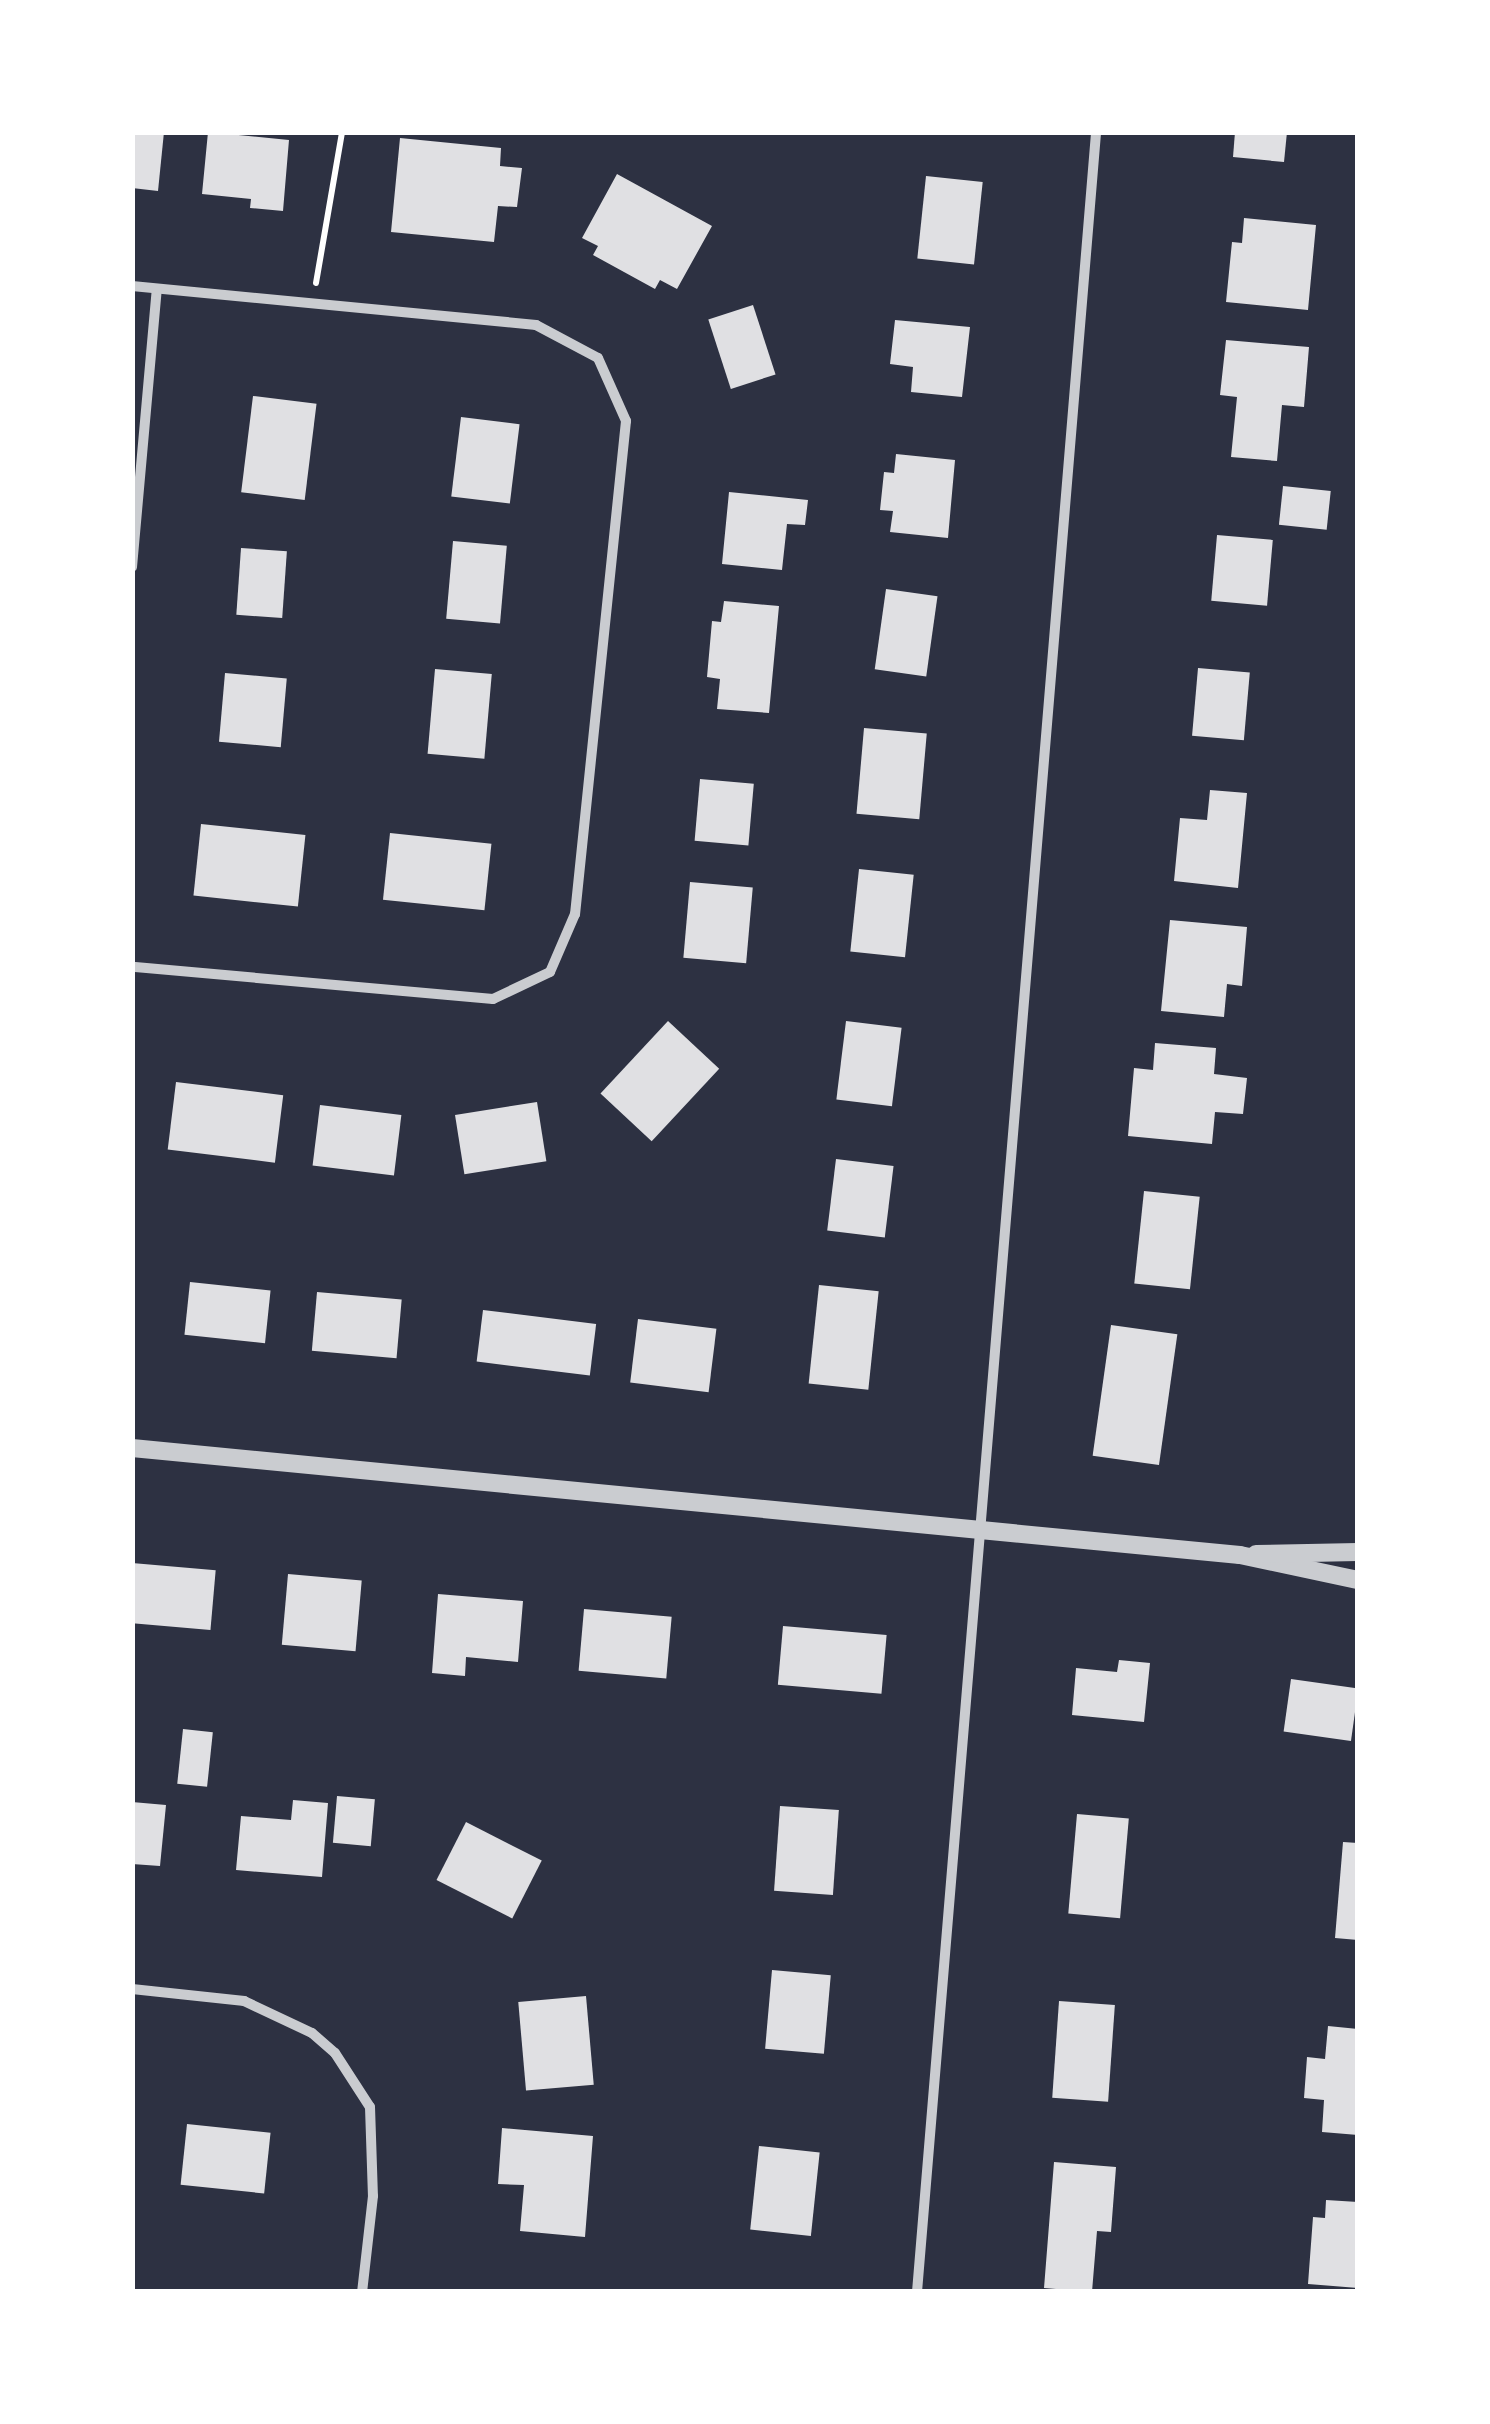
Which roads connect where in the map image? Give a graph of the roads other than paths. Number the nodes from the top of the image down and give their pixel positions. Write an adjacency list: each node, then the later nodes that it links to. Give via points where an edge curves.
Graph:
1 (1096, 132): 7 (street)
2 (132, 286): 3 (street)
3 (157, 288): 4 (street); 5 (street, via 536,325 598,358 626,421 574,914 550,972 493,1000)
4 (132, 567)
5 (132, 967)
6 (132, 1448): 7 (street)
7 (981, 1530): 9 (street); 13 (street)
8 (1358, 1552): 9 (street)
9 (1240, 1555): 10 (street)
10 (1358, 1580)
11 (132, 1989): 12 (street, via 244,2000 312,2033 335,2053 370,2107 373,2196)
12 (362, 2292)
13 (917, 2292)

